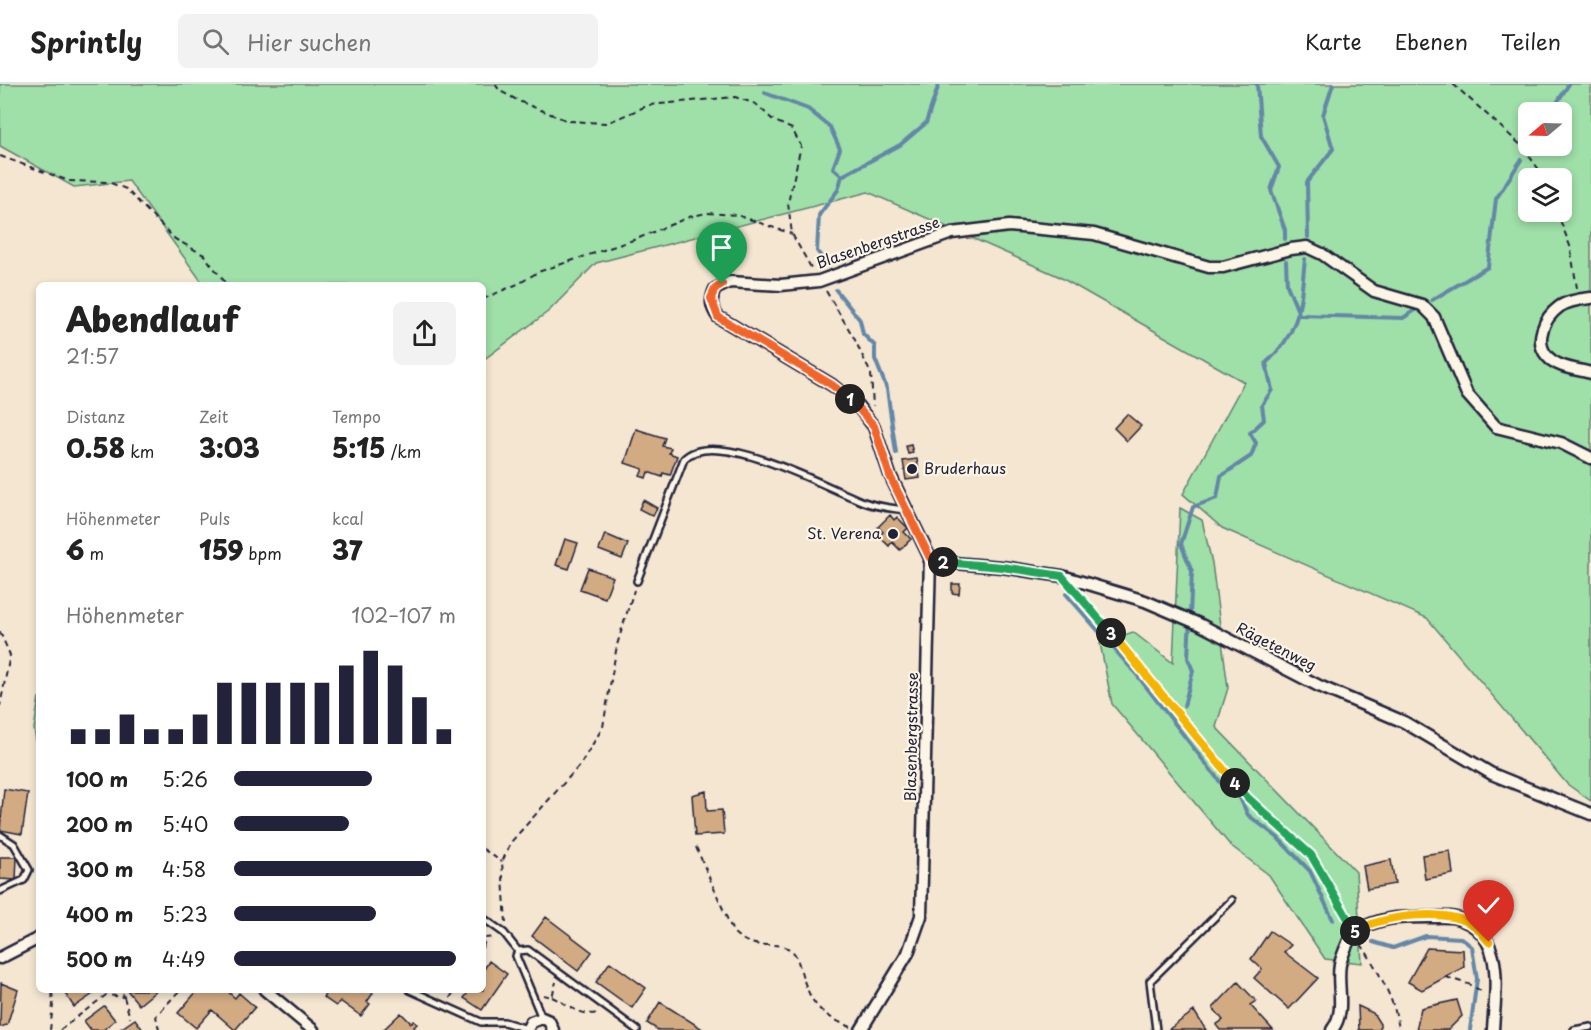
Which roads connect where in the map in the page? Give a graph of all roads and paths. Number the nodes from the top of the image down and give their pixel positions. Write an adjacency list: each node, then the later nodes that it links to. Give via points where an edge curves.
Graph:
1 (495, 84): 6 (path, via 521,102 568,121 607,123 649,105 735,97 756,104 773,120 792,129 801,146 788,203)
2 (1453, 84): 4 (path, via 1522,146)
3 (0, 156): 8 (path, via 69,181 108,182 126,189 175,239 204,255)
4 (1538, 168)
5 (1561, 222): 11 (path, via 1570,246)
6 (792, 234): 7 (path); 9 (path, via 737,215 697,215 538,272)
7 (819, 281): 13 (path, via 871,374); 13 (street, Blasenbergstrasse, via 722,284 711,298 712,309 718,317 832,385 857,405); 14 (street, Blasenbergstrasse, via 952,233 995,227 1094,234 1209,267 1307,247 1374,291 1422,305 1434,317 1467,394 1496,427 1561,442)
8 (225, 282)
9 (486, 298)
10 (1591, 298): 11 (street)
11 (1578, 300): 12 (street, via 1559,307 1543,328 1540,342 1547,356 1557,364)
12 (1591, 373)
13 (874, 426): 15 (street, Blasenbergstrasse)
14 (1591, 458)
15 (905, 510): 16 (street, Blasenbergstrasse); 18 (lane, via 867,503 755,455 692,451 684,459)
16 (930, 558): 17 (street, Rägetenweg); 57 (street, Blasenbergstrasse, via 921,916 908,953)
17 (1062, 576): 21 (street, Rägetenweg, via 1178,614 1319,686 1404,722 1492,774); 29 (path, via 1248,798 1311,855)
18 (637, 581): 25 (path, via 616,645 603,727 580,765 511,842)
19 (0, 632): 20 (path, via 10,655)
20 (0, 706)
21 (1591, 814)
22 (0, 835): 26 (lane, via 14,844 29,870 24,880)
23 (696, 847): 57 (path, via 733,932 743,942 785,946 796,954 808,997 828,1018)
24 (486, 851): 25 (path)
25 (502, 862): 30 (path, via 506,925)
26 (0, 891)
27 (1232, 900): 58 (lane, via 1150,981)
28 (486, 921): 30 (lane)
29 (1353, 932): 59 (street, via 1340,966 1340,1005); 60 (path, via 1381,980); 61 (street, via 1393,916 1455,918 1474,926 1489,942 1496,963)
30 (501, 935): 31 (path); 33 (lane)
31 (486, 938)
32 (36, 940): 34 (street)
33 (518, 951): 46 (lane, via 528,950); 48 (lane, via 516,956)
34 (0, 958)
35 (1446, 977): 37 (path)
36 (556, 982): 45 (path)
37 (1481, 991)
38 (52, 993): 50 (path)
39 (123, 993): 44 (path)
40 (177, 993): 52 (path, via 156,1016)
41 (269, 993): 53 (street)
42 (417, 993): 54 (lane, via 481,1022 504,1022)
43 (543, 995): 45 (path)
44 (124, 997): 47 (path); 51 (path, via 106,995)
45 (552, 997): 46 (path, via 575,1011 591,1015)
46 (607, 1006): 56 (lane)
47 (130, 1018)
48 (542, 1018): 54 (street, via 531,1022); 55 (street)
49 (1591, 1027): 62 (lane)
50 (50, 1030)
51 (60, 1030)
52 (159, 1030)
53 (313, 1030)
54 (527, 1030)
55 (553, 1030)
56 (637, 1030)
57 (859, 1030)
58 (1156, 1030)
59 (1332, 1030)
60 (1399, 1030)
61 (1493, 1030)
62 (1574, 1030)

